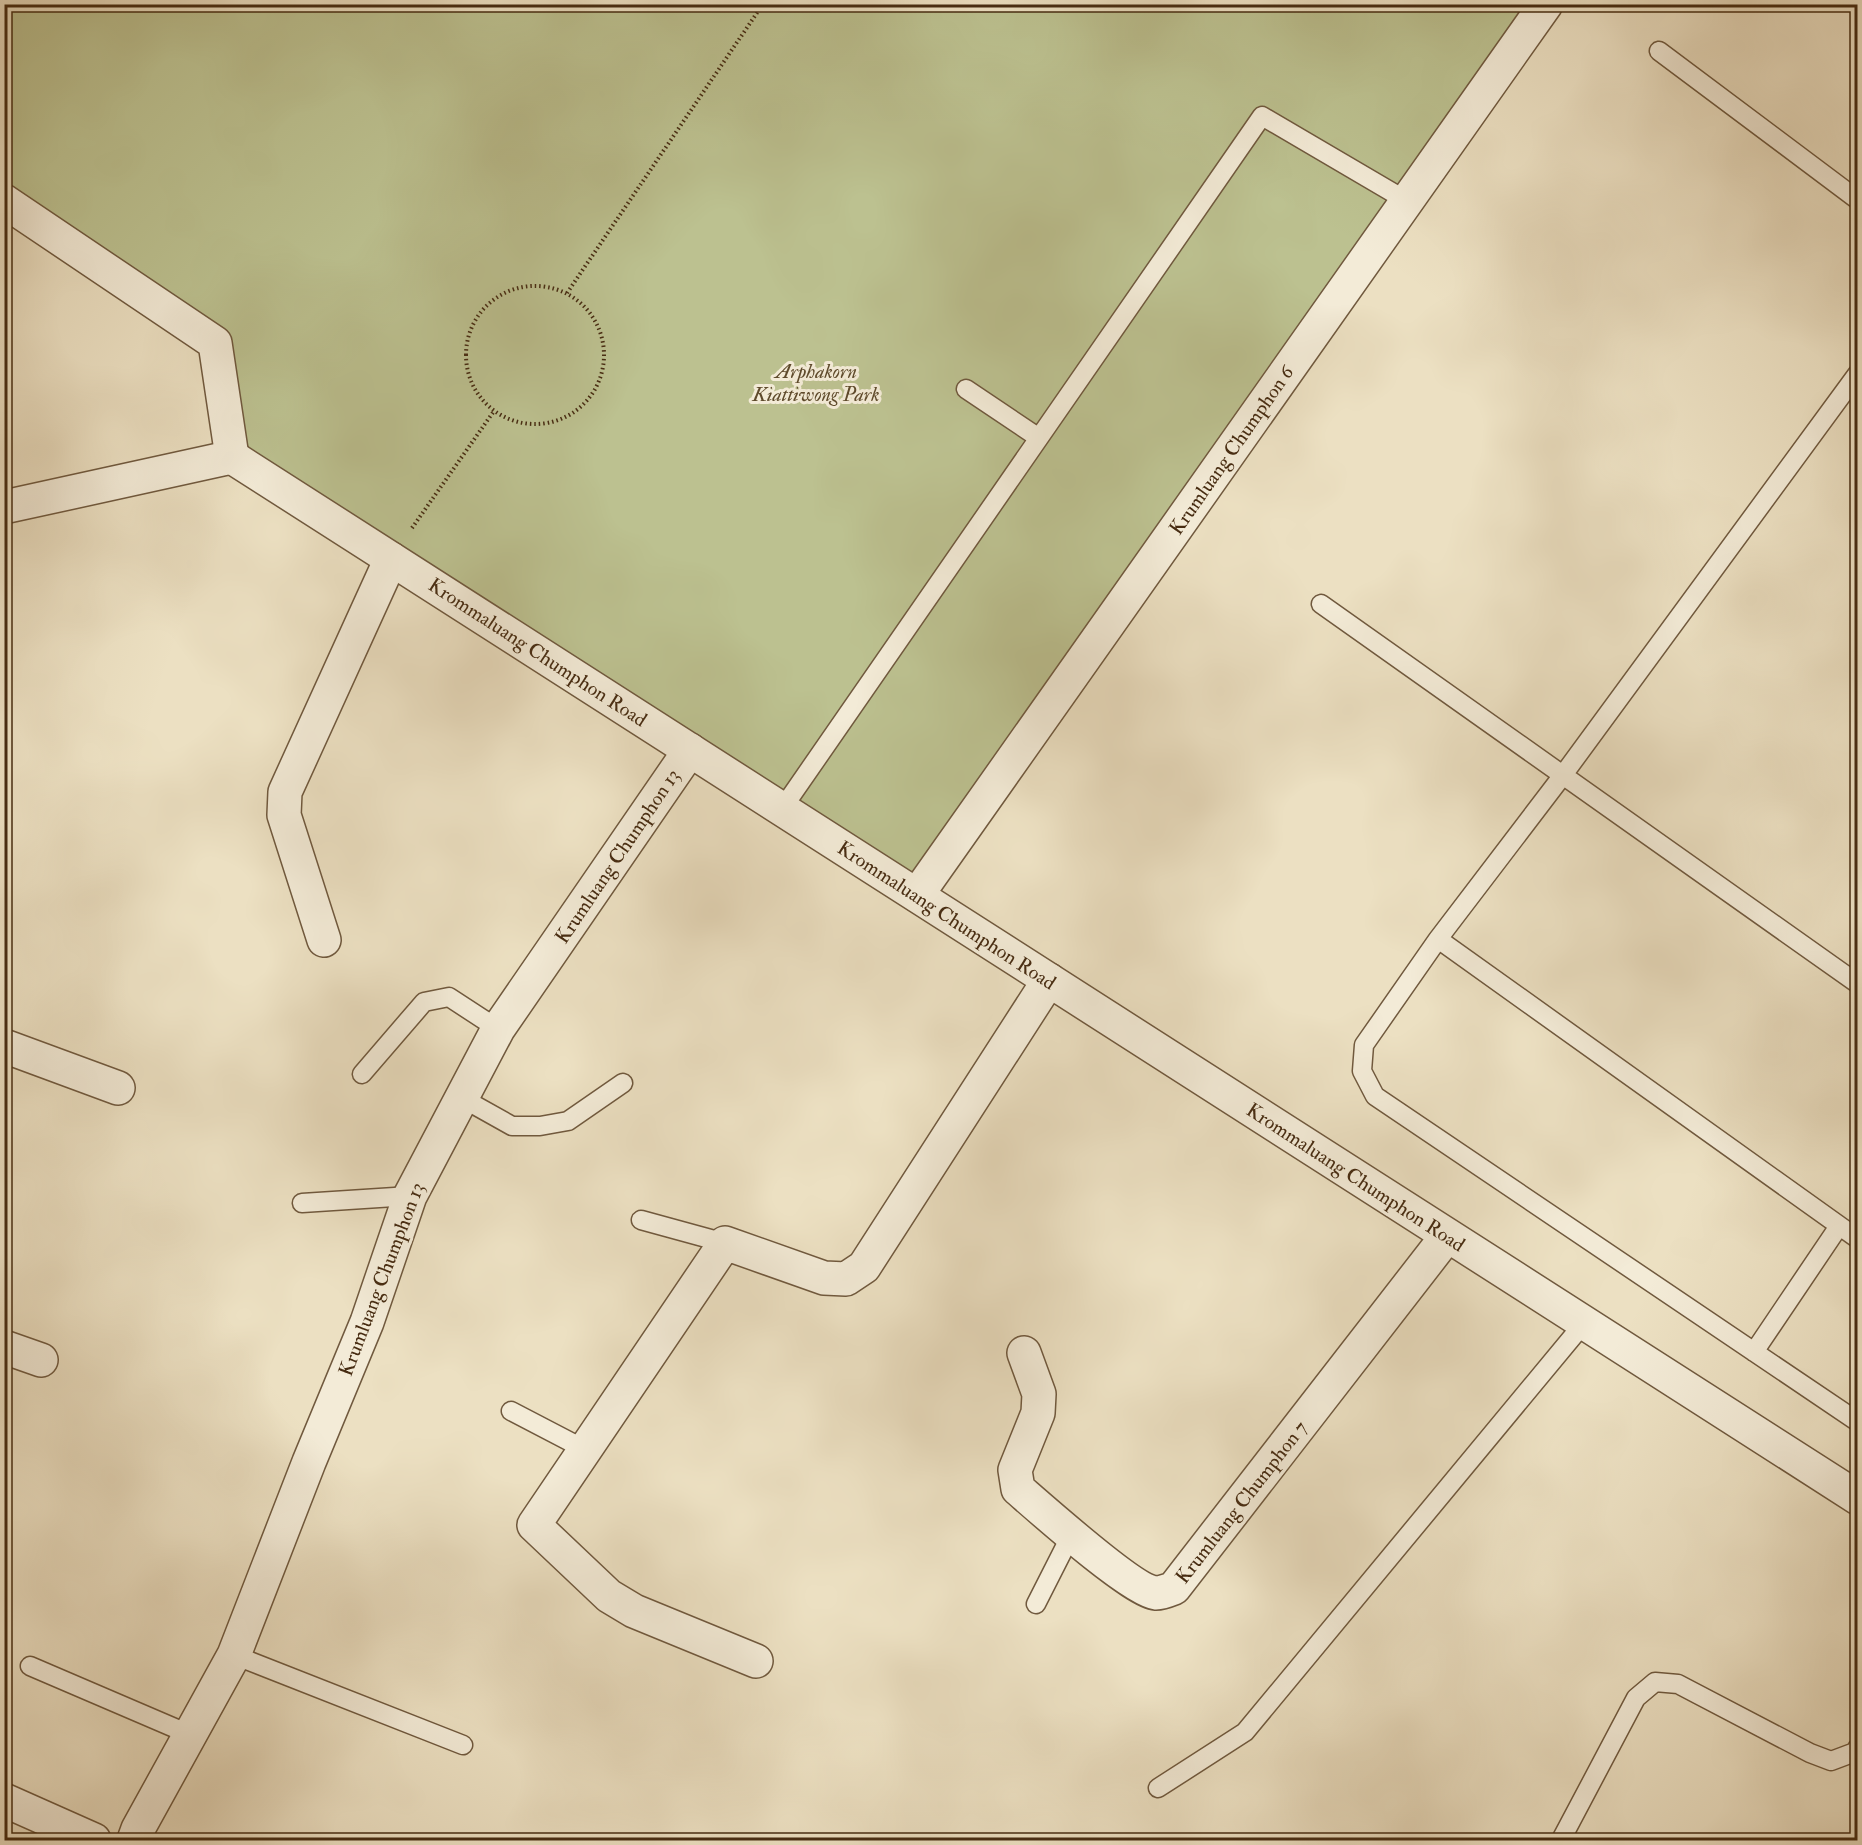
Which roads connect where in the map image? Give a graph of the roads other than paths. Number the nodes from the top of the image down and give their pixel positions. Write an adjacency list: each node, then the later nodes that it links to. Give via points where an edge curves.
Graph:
1 (1546, 4): 5 (street, Krumluang Chumphon 6)
2 (1659, 51): 3 (lane)
3 (1857, 200)
4 (4, 201): 9 (street, via 215,343)
5 (1407, 201): 8 (lane, via 1262,116); 16 (street, Krumluang Chumphon 6)
6 (1856, 378): 14 (lane)
7 (966, 389): 8 (lane)
8 (1039, 438): 15 (lane)
9 (232, 457): 10 (street); 11 (street, Krommaluang Chumphon Road)
10 (4, 507)
11 (391, 559): 13 (street, Krommaluang Chumphon Road); 18 (street, via 285,792 284,815)
12 (1321, 604): 14 (lane)
13 (690, 750): 15 (street, Krommaluang Chumphon Road); 21 (street, Krumluang Chumphon 13)
14 (1563, 775): 17 (lane); 20 (lane)
15 (782, 809): 16 (street, Krommaluang Chumphon Road)
16 (916, 895): 19 (street, Krommaluang Chumphon Road)
17 (1438, 939): 30 (lane); 36 (lane, via 1364,1045 1362,1071 1375,1096)
18 (324, 940)
19 (1049, 980): 31 (street, Krommaluang Chumphon Road); 33 (street, via 864,1267 846,1279 824,1278)
20 (1857, 984)
21 (498, 1029): 23 (lane, via 449,997 424,1002); 26 (street, Krumluang Chumphon 13)
22 (4, 1046): 25 (street)
23 (362, 1074)
24 (623, 1083): 26 (lane, via 568,1121 540,1126 512,1126)
25 (118, 1088)
26 (462, 1098): 27 (street, Krumluang Chumphon 13)
27 (410, 1196): 28 (lane); 45 (street, Krumluang Chumphon 13, via 368,1322)
28 (302, 1203)
29 (641, 1220): 33 (lane)
30 (1839, 1226): 32 (lane); 36 (lane)
31 (1447, 1236): 34 (street, Krommaluang Chumphon Road); 43 (street, Krumluang Chumphon 7, via 1174,1588 1156,1593 1141,1587)
32 (1857, 1239)
33 (725, 1243): 41 (street)
34 (1584, 1323): 42 (street, Krommaluang Chumphon Road); 51 (lane, via 1245,1732)
35 (4, 1347): 38 (street)
36 (1754, 1352): 40 (lane)
37 (1024, 1353): 43 (street, Krumluang Chumphon 7, via 1039,1403 1015,1470 1018,1489)
38 (41, 1360)
39 (511, 1411): 41 (lane)
40 (1857, 1422)
41 (584, 1449): 46 (street, via 534,1525 617,1601)
42 (1857, 1498)
43 (1071, 1535): 44 (lane)
44 (1036, 1604)
45 (234, 1655): 48 (street, Krumluang Chumphon 13); 49 (lane)
46 (756, 1661)
47 (30, 1666): 48 (lane)
48 (191, 1735): 55 (street, Krumluang Chumphon 13)
49 (463, 1745)
50 (1857, 1747): 53 (lane, via 1855,1752 1832,1761 1809,1753 1678,1684 1656,1682 1636,1698)
51 (1158, 1788)
52 (4, 1800): 54 (street)
53 (1563, 1838)
54 (94, 1840)
55 (134, 1840)

